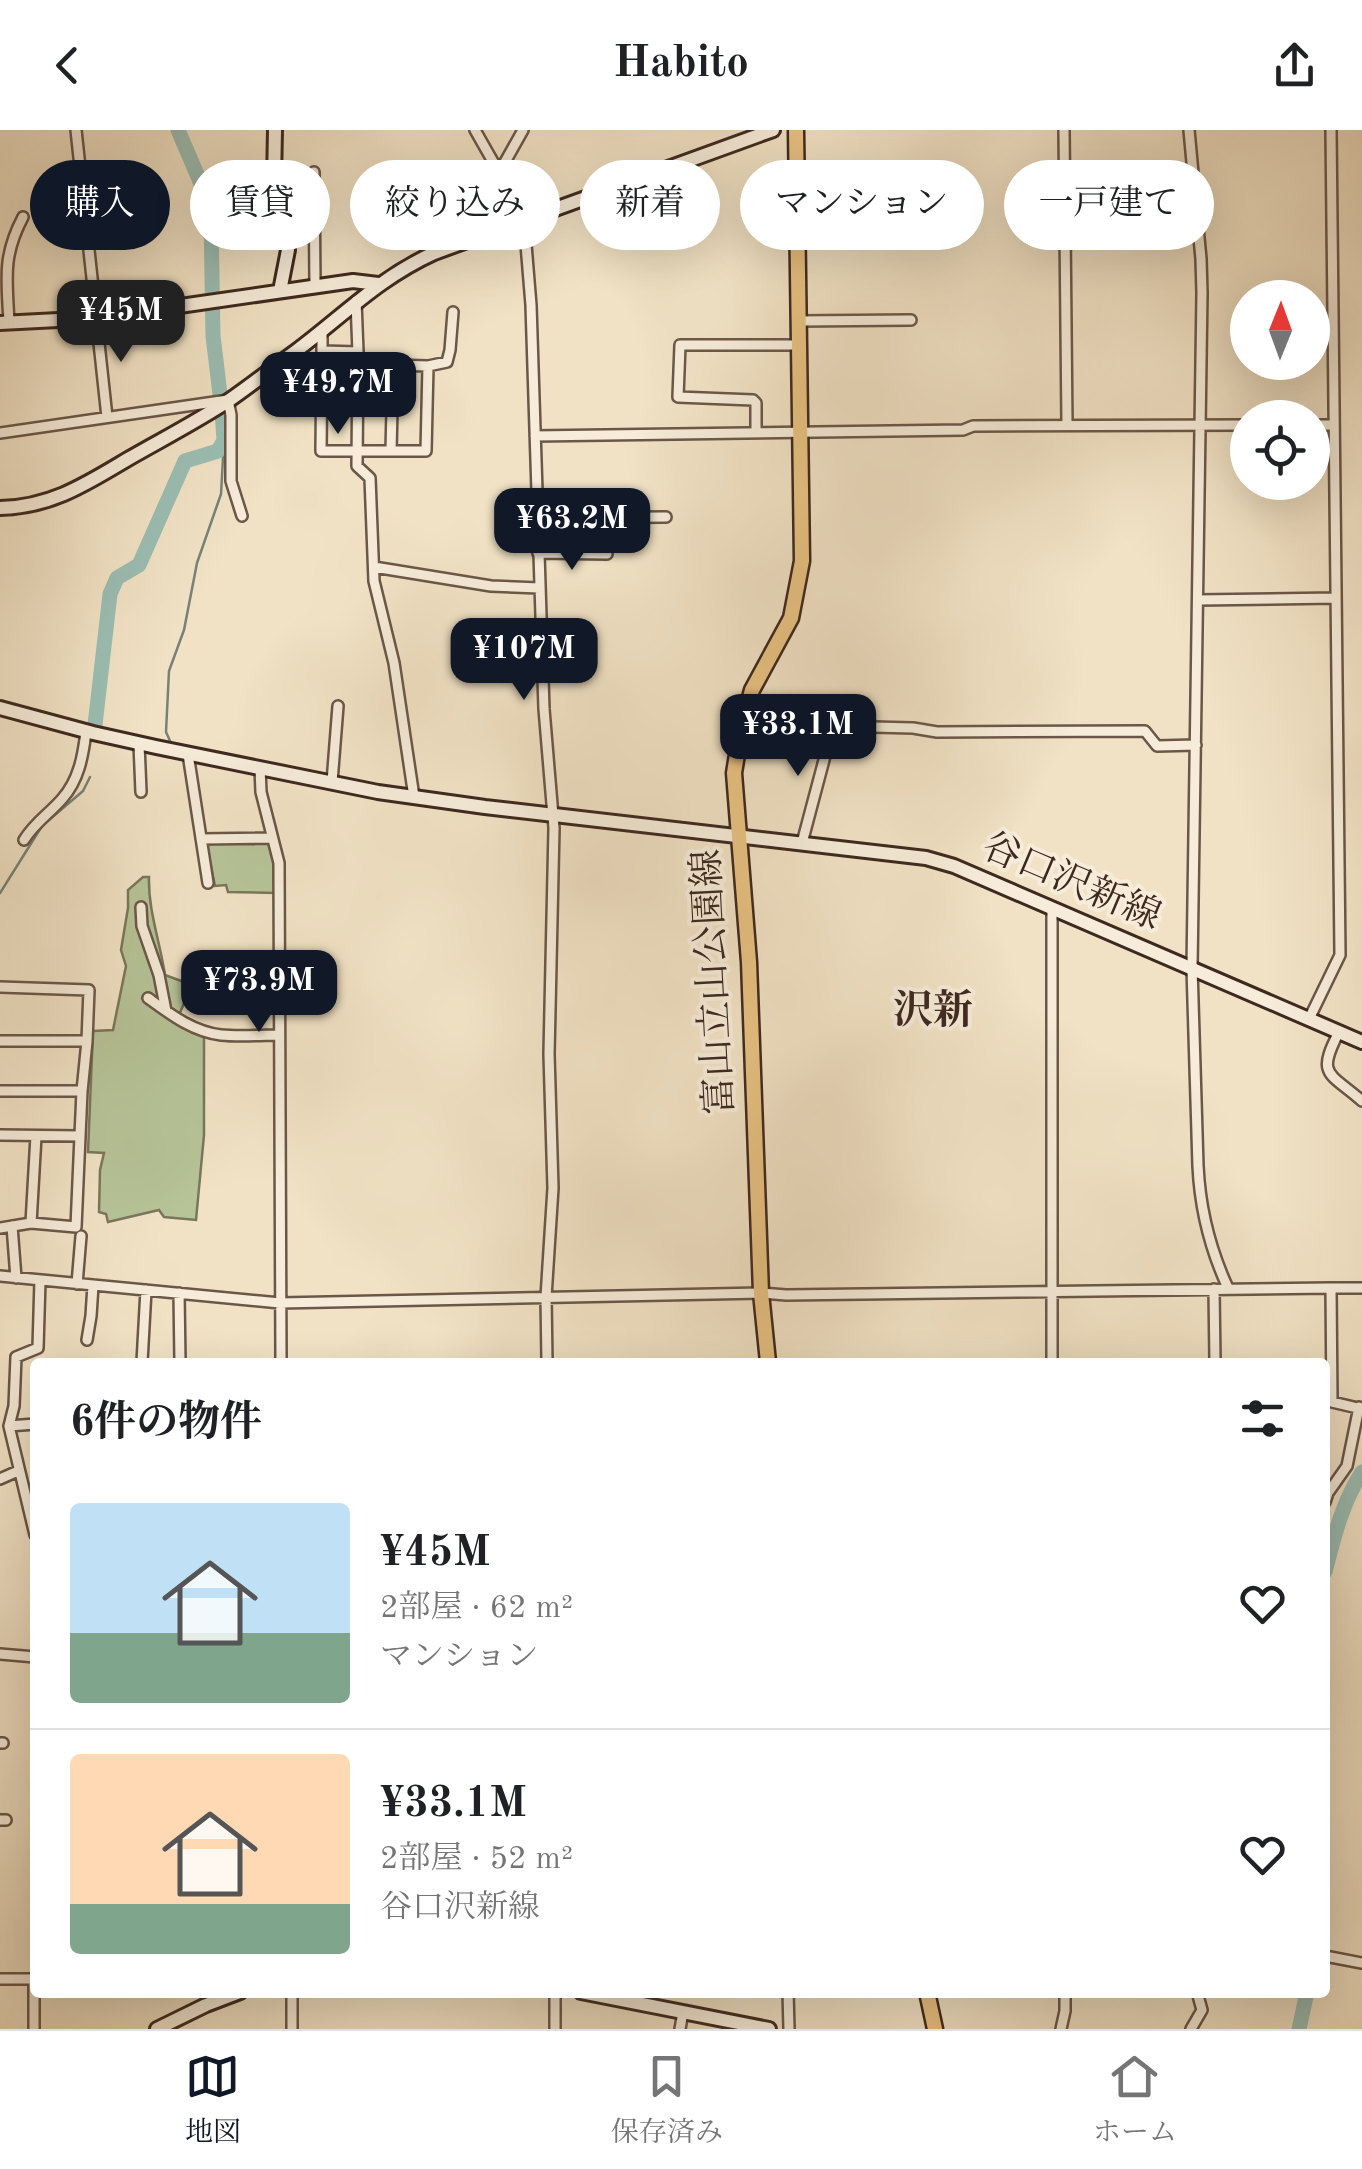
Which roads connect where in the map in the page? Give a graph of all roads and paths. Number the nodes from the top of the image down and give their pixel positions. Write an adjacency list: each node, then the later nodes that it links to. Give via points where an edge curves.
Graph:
1 (76, 130): 22 (street)
2 (275, 130): 19 (street, via 274,181 288,250)
3 (475, 130): 10 (street)
4 (523, 130): 11 (street)
5 (772, 130): 12 (street)
6 (796, 130): 24 (main road, 富山立山公園線)
7 (1064, 130): 35 (street)
8 (1189, 130): 38 (street, via 1201,259)
9 (1331, 130): 37 (street)
10 (493, 160)
11 (506, 160)
12 (560, 207)
13 (23, 217): 25 (street, via 6,261)
14 (315, 250): 18 (street)
15 (442, 250): 17 (street)
16 (526, 250): 42 (street)
17 (378, 284): 18 (street); 20 (street)
18 (315, 286): 19 (street)
19 (280, 291): 22 (street)
20 (356, 301): 26 (street); 29 (street)
21 (452, 312): 32 (street, via 447,362)
22 (97, 318): 25 (street); 34 (street)
23 (910, 320): 24 (street)
24 (798, 321): 27 (main road, 富山立山公園線)
25 (4, 323)
26 (322, 330): 28 (street); 33 (street)
27 (798, 345): 40 (street, via 680,345 678,397 753,400); 41 (main road, 富山立山公園線)
28 (322, 351): 29 (street); 43 (street, via 321,451)
29 (358, 352): 30 (street)
30 (358, 364): 31 (street); 43 (street)
31 (393, 366): 32 (street); 44 (street)
32 (428, 366): 44 (street, via 426,451)
33 (228, 400): 34 (street); 45 (street, via 63,496); 46 (street, via 231,481)
34 (107, 417): 39 (street)
35 (1068, 425): 38 (street); 41 (street)
36 (1230, 425): 38 (street)
37 (1333, 425): 53 (street)
38 (1200, 426): 54 (street)
39 (0, 432)
40 (756, 432): 41 (street); 42 (street)
41 (800, 432): 58 (main road, 富山立山公園線, via 797,590)
42 (535, 436): 48 (street)
43 (358, 450): 44 (street); 51 (street, via 357,466 370,478)
44 (391, 451)
45 (0, 508)
46 (242, 516)
47 (666, 517): 48 (street)
48 (537, 518): 49 (street)
49 (538, 553): 50 (street); 52 (street)
50 (606, 554)
51 (374, 567): 52 (street); 66 (street)
52 (539, 588): 67 (street)
53 (1336, 598): 54 (street); 80 (street, via 1340,955)
54 (1198, 600): 61 (street)
55 (338, 706): 64 (street)
56 (0, 708): 59 (street, 谷口沢新線)
57 (834, 726): 58 (street); 61 (street, via 1145,731 1157,746); 72 (street)
58 (741, 730): 68 (main road, 富山立山公園線, via 734,774)
59 (86, 732): 60 (street, 谷口沢新線); 70 (street, via 70,790)
60 (139, 744): 62 (street, 谷口沢新線); 65 (street)
61 (1196, 745): 76 (street)
62 (188, 754): 63 (street, 谷口沢新線); 71 (street)
63 (260, 768): 64 (street, 谷口沢新線); 69 (street)
64 (332, 782): 66 (street, 谷口沢新線)
65 (141, 792)
66 (414, 797): 67 (street, 谷口沢新線)
67 (552, 815): 68 (street, 谷口沢新線); 109 (street, via 553,1188)
68 (740, 836): 72 (street, 谷口沢新線); 108 (main road, 富山立山公園線)
69 (271, 838): 71 (street); 82 (street, via 279,863)
70 (24, 840)
71 (202, 840): 73 (street)
72 (802, 843): 75 (street, 谷口沢新線, via 926,858)
73 (208, 883)
74 (141, 907): 79 (street)
75 (1052, 908): 76 (street, 谷口沢新線); 106 (street)
76 (1192, 968): 80 (street, 谷口沢新線); 102 (street, via 1200,1198)
77 (0, 987): 84 (street, via 89,990)
78 (148, 998): 79 (street)
79 (166, 1011): 82 (street, via 220,1035)
80 (1310, 1019): 81 (street, 谷口沢新線)
81 (1339, 1032): 85 (street, 谷口沢新線); 88 (street, via 1328,1071)
82 (279, 1035): 110 (street)
83 (0, 1041): 84 (street)
84 (87, 1041): 87 (street)
85 (1362, 1042)
86 (0, 1091): 87 (street)
87 (82, 1091): 91 (street)
88 (1362, 1101)
89 (0, 1136): 90 (street)
90 (36, 1136): 91 (street); 92 (street)
91 (80, 1136): 92 (street, via 76,1227)
92 (31, 1223): 93 (street)
93 (12, 1226): 94 (street); 97 (street)
94 (0, 1228)
95 (82, 1236): 99 (street)
96 (0, 1276): 97 (street)
97 (16, 1278): 98 (street)
98 (40, 1280): 99 (street); 121 (street, via 38,1348 16,1357)
99 (78, 1284): 100 (street)
100 (92, 1285): 105 (street); 111 (street)
101 (1214, 1288): 102 (street); 106 (street); 118 (street)
102 (1228, 1288): 103 (street)
103 (1331, 1288): 104 (street); 119 (street, via 1332,1402)
104 (1362, 1288)
105 (146, 1290): 107 (street); 112 (street)
106 (1052, 1291): 108 (street); 117 (street)
107 (178, 1293): 110 (street); 113 (street)
108 (761, 1293): 109 (street); 116 (main road, 富山立山公園線)
109 (546, 1297): 110 (street); 115 (street)
110 (280, 1303): 114 (street)
111 (86, 1340)
112 (142, 1358)
113 (180, 1358)
114 (281, 1358)
115 (547, 1358)
116 (768, 1358)
117 (1052, 1358)
118 (1215, 1358)
119 (1360, 1408): 124 (street, via 1347,1466)
120 (30, 1424): 121 (street)
121 (9, 1426): 122 (street)
122 (18, 1471): 123 (street); 125 (street)
123 (0, 1479)
124 (1330, 1490)
125 (30, 1516)
126 (0, 1654): 127 (street)
127 (30, 1657)
128 (1330, 1957): 129 (street)
129 (1362, 1963)
130 (0, 1979): 131 (street)
131 (30, 1979)
132 (35, 1998): 142 (street)
133 (224, 1998): 143 (street)
134 (292, 1998): 144 (street)
135 (555, 1998): 145 (street)
136 (612, 1998): 141 (street)
137 (788, 1998): 148 (street)
138 (928, 1998): 149 (main road)
139 (1065, 1998): 150 (street)
140 (1199, 1998): 151 (street, via 1202,2010)
141 (683, 2012): 146 (street); 147 (street)
142 (34, 2029)
143 (158, 2029)
144 (292, 2029)
145 (555, 2029)
146 (680, 2029)
147 (768, 2029)
148 (788, 2029)
149 (936, 2029)
150 (1061, 2029)
151 (1191, 2029)

